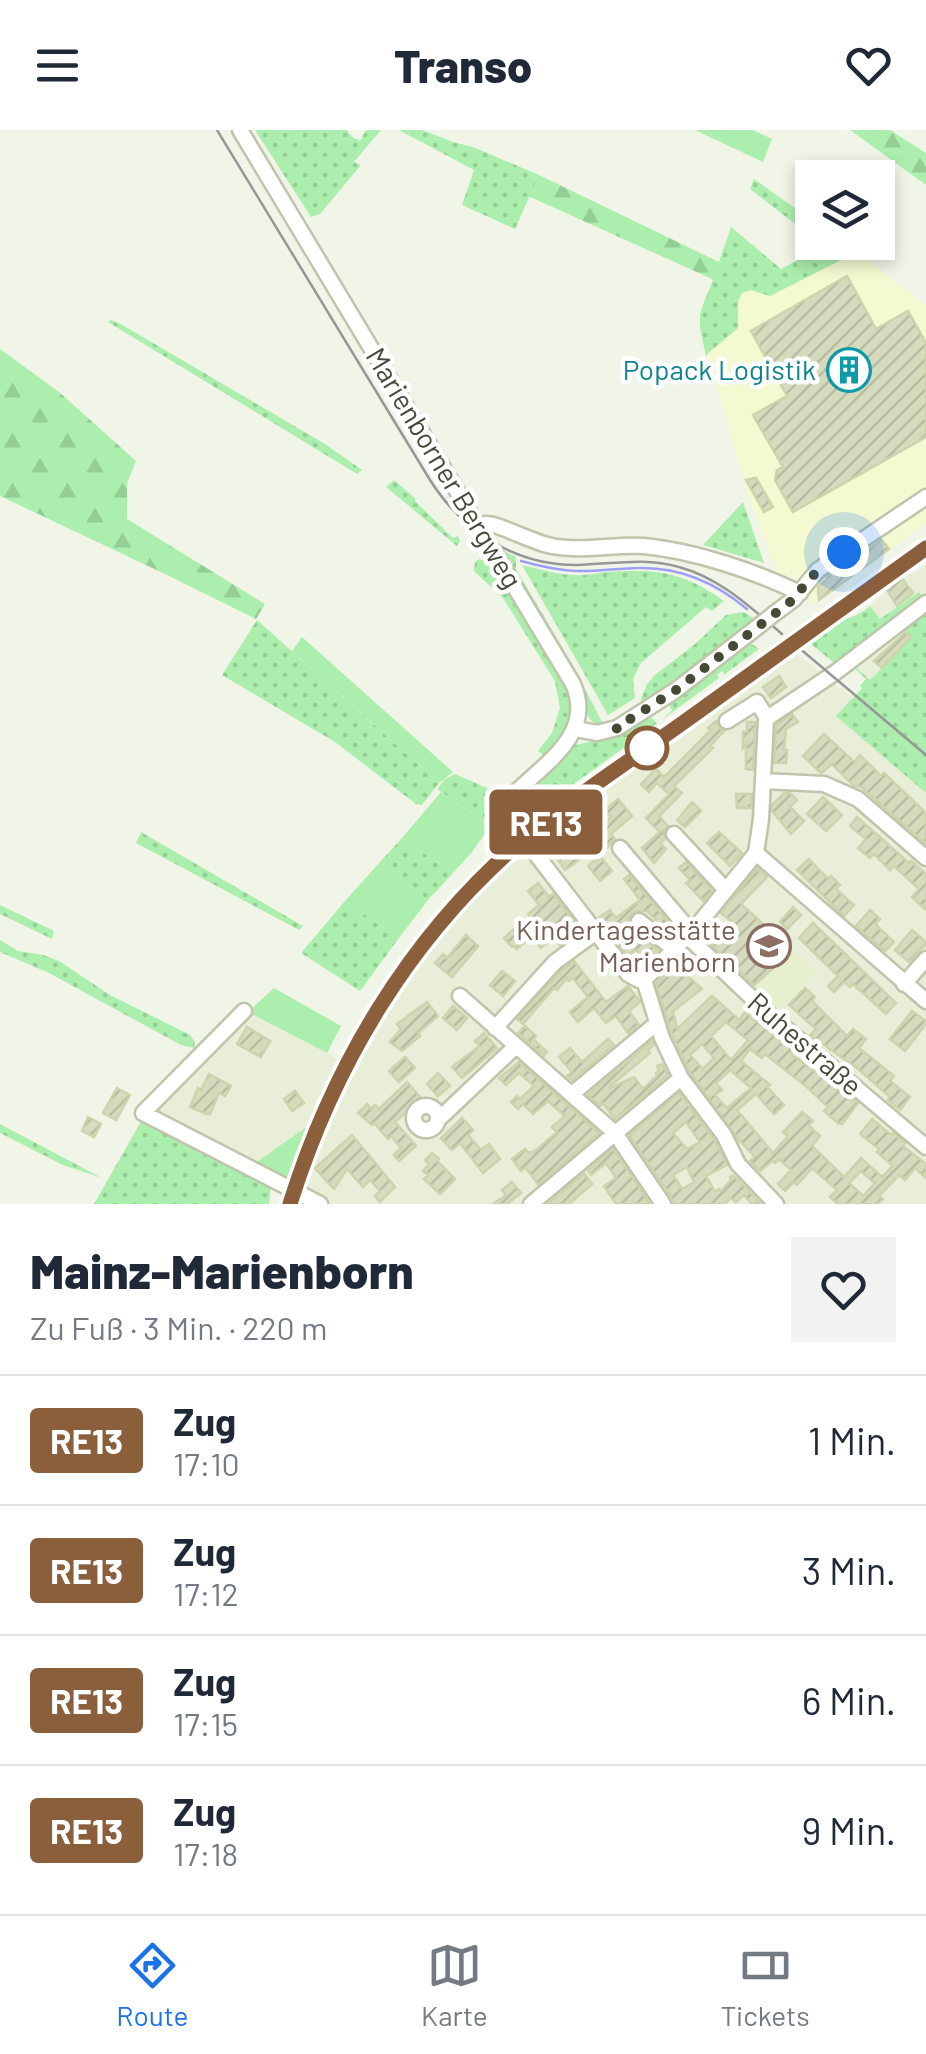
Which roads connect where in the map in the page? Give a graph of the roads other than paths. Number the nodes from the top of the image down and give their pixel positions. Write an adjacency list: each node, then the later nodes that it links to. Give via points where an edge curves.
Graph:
1 (240, 130): 3 (street, Marienborner Bergweg)
2 (926, 498): 4 (street, via 818,570)
3 (479, 527): 4 (street, via 496,525 553,547 665,549); 8 (street, Marienborner Bergweg, via 572,684 580,710)
4 (800, 593): 8 (street, bridge, via 616,728)
5 (926, 603): 6 (street)
6 (768, 718): 7 (street, via 757,702); 9 (street)
7 (727, 721)
8 (576, 729): 16 (street, via 510,799 508,814)
9 (764, 781): 12 (street); 13 (street, via 824,784 858,799)
10 (674, 834): 14 (street)
11 (620, 848): 17 (street, Ruhestraße)
12 (756, 853): 14 (street); 21 (street)
13 (926, 858)
14 (726, 890): 17 (street)
15 (640, 921): 18 (street)
16 (596, 932): 20 (street, via 628,974); 26 (street, via 555,962)
17 (689, 934): 18 (street); 32 (street, Ruhestraße, via 771,1016)
18 (674, 950): 20 (street)
19 (926, 958): 21 (street)
20 (644, 980): 25 (street)
21 (904, 984): 23 (street)
22 (460, 996): 26 (street)
23 (926, 1001)
24 (244, 1012): 33 (street, via 143,1113)
25 (657, 1023): 28 (street); 29 (street)
26 (494, 1028): 27 (street)
27 (516, 1046): 29 (street); 30 (street)
28 (681, 1078): 31 (street); 36 (street, via 738,1164)
29 (572, 1094): 31 (street)
30 (438, 1117)
31 (615, 1132): 34 (street); 35 (street)
32 (926, 1147)
33 (320, 1204)
34 (530, 1204)
35 (663, 1204)
36 (776, 1204)

